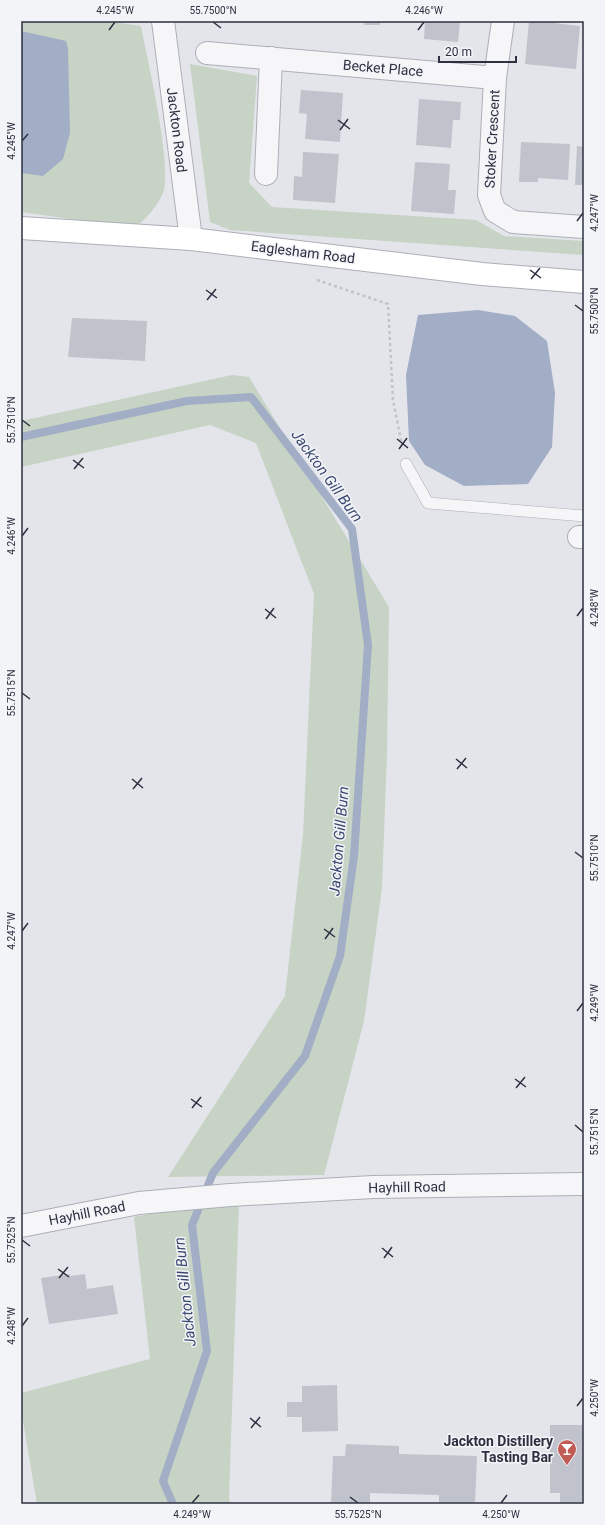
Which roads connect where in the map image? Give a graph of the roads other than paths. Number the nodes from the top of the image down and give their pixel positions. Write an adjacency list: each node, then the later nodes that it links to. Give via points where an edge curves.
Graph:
1 (162, 21): 9 (street, Jackton Road)
2 (503, 21): 5 (street, Stoker Crescent)
3 (206, 53): 4 (street, Becket Place)
4 (271, 58): 5 (street, Becket Place); 6 (street)
5 (495, 78): 7 (street, Stoker Crescent, via 489,195 495,211 514,222)
6 (266, 174)
7 (584, 227)
8 (21, 228): 9 (main road, Eaglesham Road)
9 (191, 239): 10 (main road, Eaglesham Road, via 482,274)
10 (584, 282)
11 (406, 464): 12 (lane, via 428,503)
12 (582, 530)
13 (584, 1184): 14 (street, Hayhill Road, via 373,1187 230,1195 139,1203)
14 (21, 1226)

